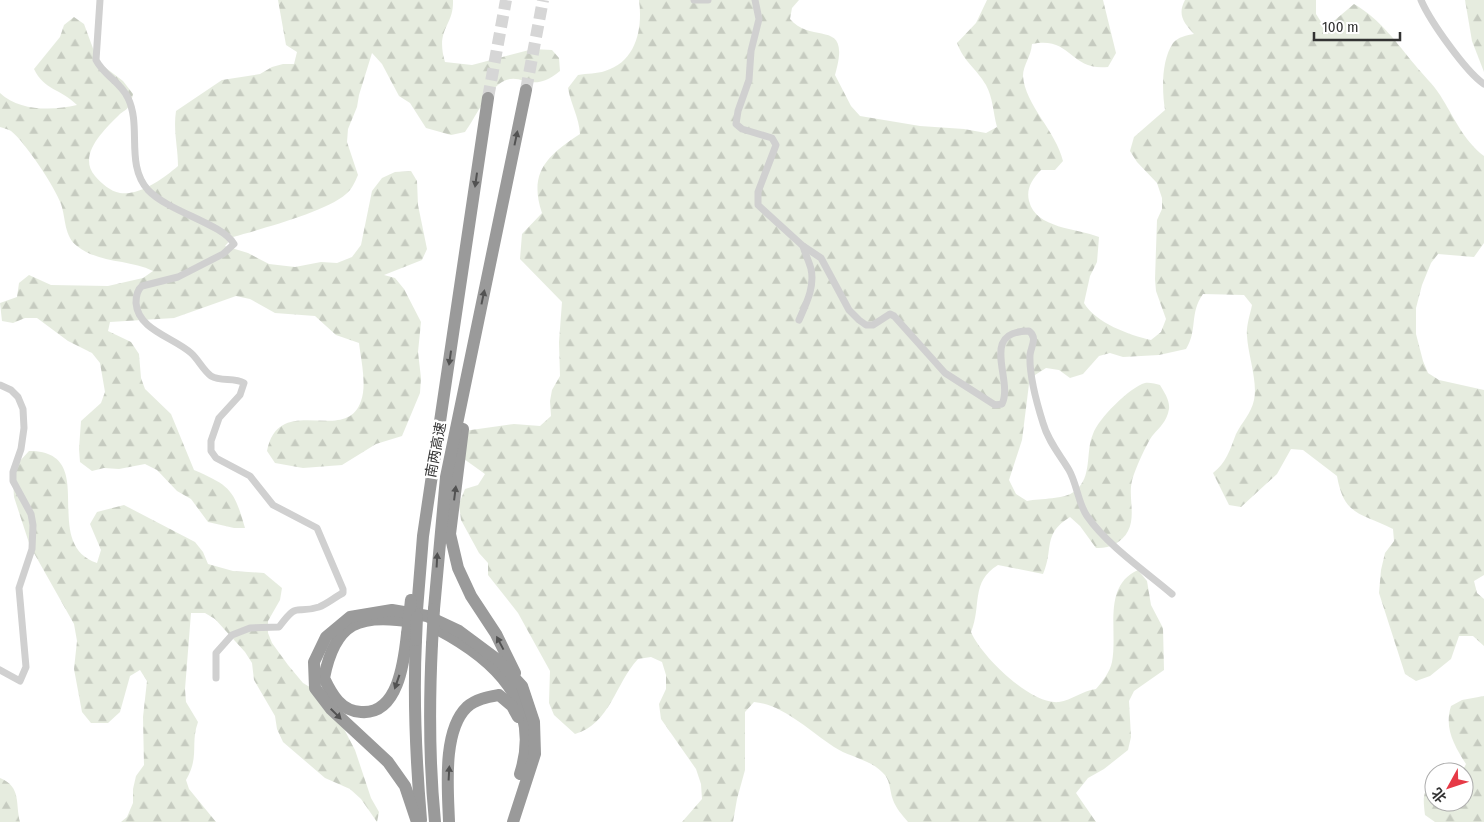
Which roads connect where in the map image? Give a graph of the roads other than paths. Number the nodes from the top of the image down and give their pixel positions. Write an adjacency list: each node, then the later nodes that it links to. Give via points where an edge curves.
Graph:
1 (100, 0): 16 (street, via 96,60 100,69 120,85 129,98 139,178 163,202 224,232 234,244 223,254 178,277 142,286 136,296 136,306 142,320 192,353 211,376 238,379 244,383 240,395 219,418 210,441 211,451 216,458 250,476 273,505 317,528 343,589 343,593 318,607 290,612 279,627 250,628 232,635 216,653)
2 (694, 0): 3 (street)
3 (708, 0)
4 (754, 0): 9 (street, via 759,19 750,51 749,80 736,124 742,130 772,138 776,145 758,192 758,205)
5 (1421, 0): 6 (street, via 1430,18 1474,76)
6 (1484, 84)
7 (526, 90): 11 (highway, 南两高速, one-way to 7)
8 (488, 98): 14 (highway, 南两高速, one-way to 14, bridge)
9 (803, 246): 10 (street, via 811,269 811,283); 13 (street, via 821,258 859,320 873,325 890,314 894,316 945,373 995,405 1002,404 1005,398 1000,366 1002,345 1015,333 1032,333 1032,375 1043,424 1070,472 1085,514 1097,529)
10 (799, 320)
11 (476, 328): 17 (highway, one-way to 11, via 496,634 471,596 458,568 450,534); 22 (highway, 南两高速, one-way to 11, bridge, via 429,701 434,609 446,476)
12 (0, 385): 15 (street, via 18,397 23,409 22,448 13,481 31,514 34,533 19,588 26,667 20,681)
13 (1172, 594)
14 (411, 637): 18 (highway, one-way to 18, via 397,684 386,704 373,713 355,712 333,696 324,678 331,648 345,630 370,619 427,624 483,658 508,682); 21 (highway)
15 (0, 670)
16 (216, 678)
17 (522, 686): 18 (highway, via 534,722); 20 (highway, one-way to 20, via 498,660 459,631 427,616 392,610 350,617 326,637 314,662 315,688 331,709 388,762 405,786)
18 (530, 733): 19 (highway, via 535,754); 23 (highway, one-way to 18, via 451,740 457,720 468,706 484,698 499,696 512,706)
19 (512, 814): 24 (highway)
20 (416, 822)
21 (422, 822)
22 (435, 822)
23 (449, 822)
24 (504, 822)

